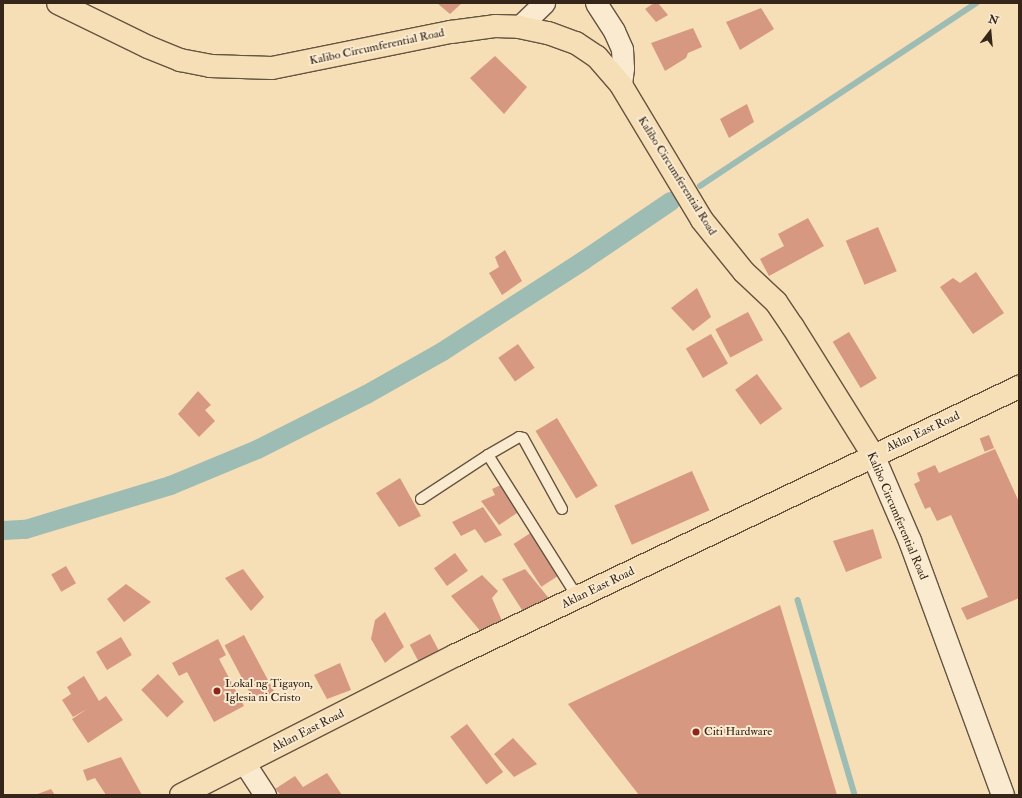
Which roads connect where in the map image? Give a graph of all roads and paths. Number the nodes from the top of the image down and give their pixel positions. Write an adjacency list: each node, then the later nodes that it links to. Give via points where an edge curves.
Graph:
1 (58, 3): 4 (main road, Kalibo Circumferential Road, via 116,33 180,60 210,66 243,68 272,68 450,32 495,26)
2 (544, 3): 4 (street)
3 (596, 3): 5 (street, via 622,49)
4 (519, 27): 5 (main road, Kalibo Circumferential Road, via 548,33 576,43 597,57)
5 (621, 84): 8 (main road, Kalibo Circumferential Road, via 702,220 744,272 776,302)
6 (1019, 387): 8 (main road, Aklan East Road)
7 (488, 455): 9 (lane); 10 (lane, via 516,438 523,438); 11 (lane)
8 (873, 455): 11 (main road, Aklan East Road); 15 (main road, Kalibo Circumferential Road, via 910,540)
9 (421, 499)
10 (562, 509)
11 (578, 598): 12 (main road, Aklan East Road, via 456,654)
12 (245, 764): 13 (main road, Aklan East Road); 14 (street)
13 (181, 795)
14 (265, 795)
15 (1004, 795)

